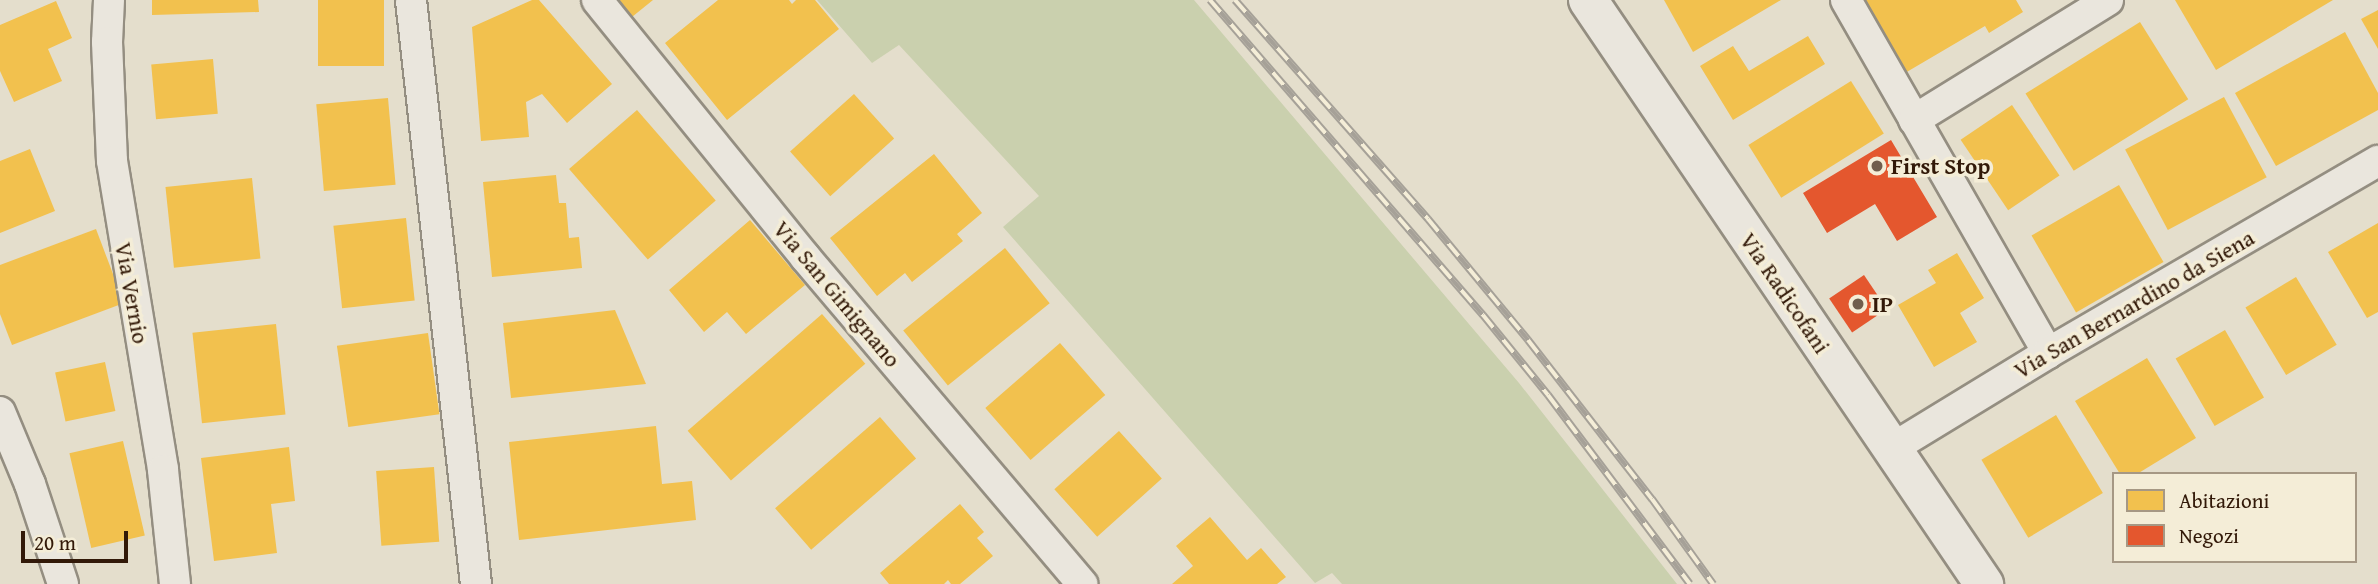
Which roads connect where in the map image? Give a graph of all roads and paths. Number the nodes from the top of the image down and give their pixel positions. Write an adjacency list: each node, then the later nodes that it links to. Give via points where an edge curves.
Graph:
1 (109, 0): 13 (street, Via Vernio, via 111,160 163,470)
2 (411, 0): 14 (street)
3 (597, 0): 15 (street, Via San Gimignano, via 805,257)
4 (1588, 0): 11 (street, Via Radicofani)
5 (1846, 0): 7 (street)
6 (2108, 0): 7 (street)
7 (1914, 120): 9 (street)
8 (2378, 161): 9 (street, Via San Bernardino da Siena)
9 (2048, 353): 11 (street, Via San Bernardino da Siena)
10 (0, 412): 12 (street)
11 (1891, 449): 16 (street, Via Radicofani)
12 (63, 584)
13 (175, 584)
14 (476, 584)
15 (1082, 584)
16 (1984, 584)

